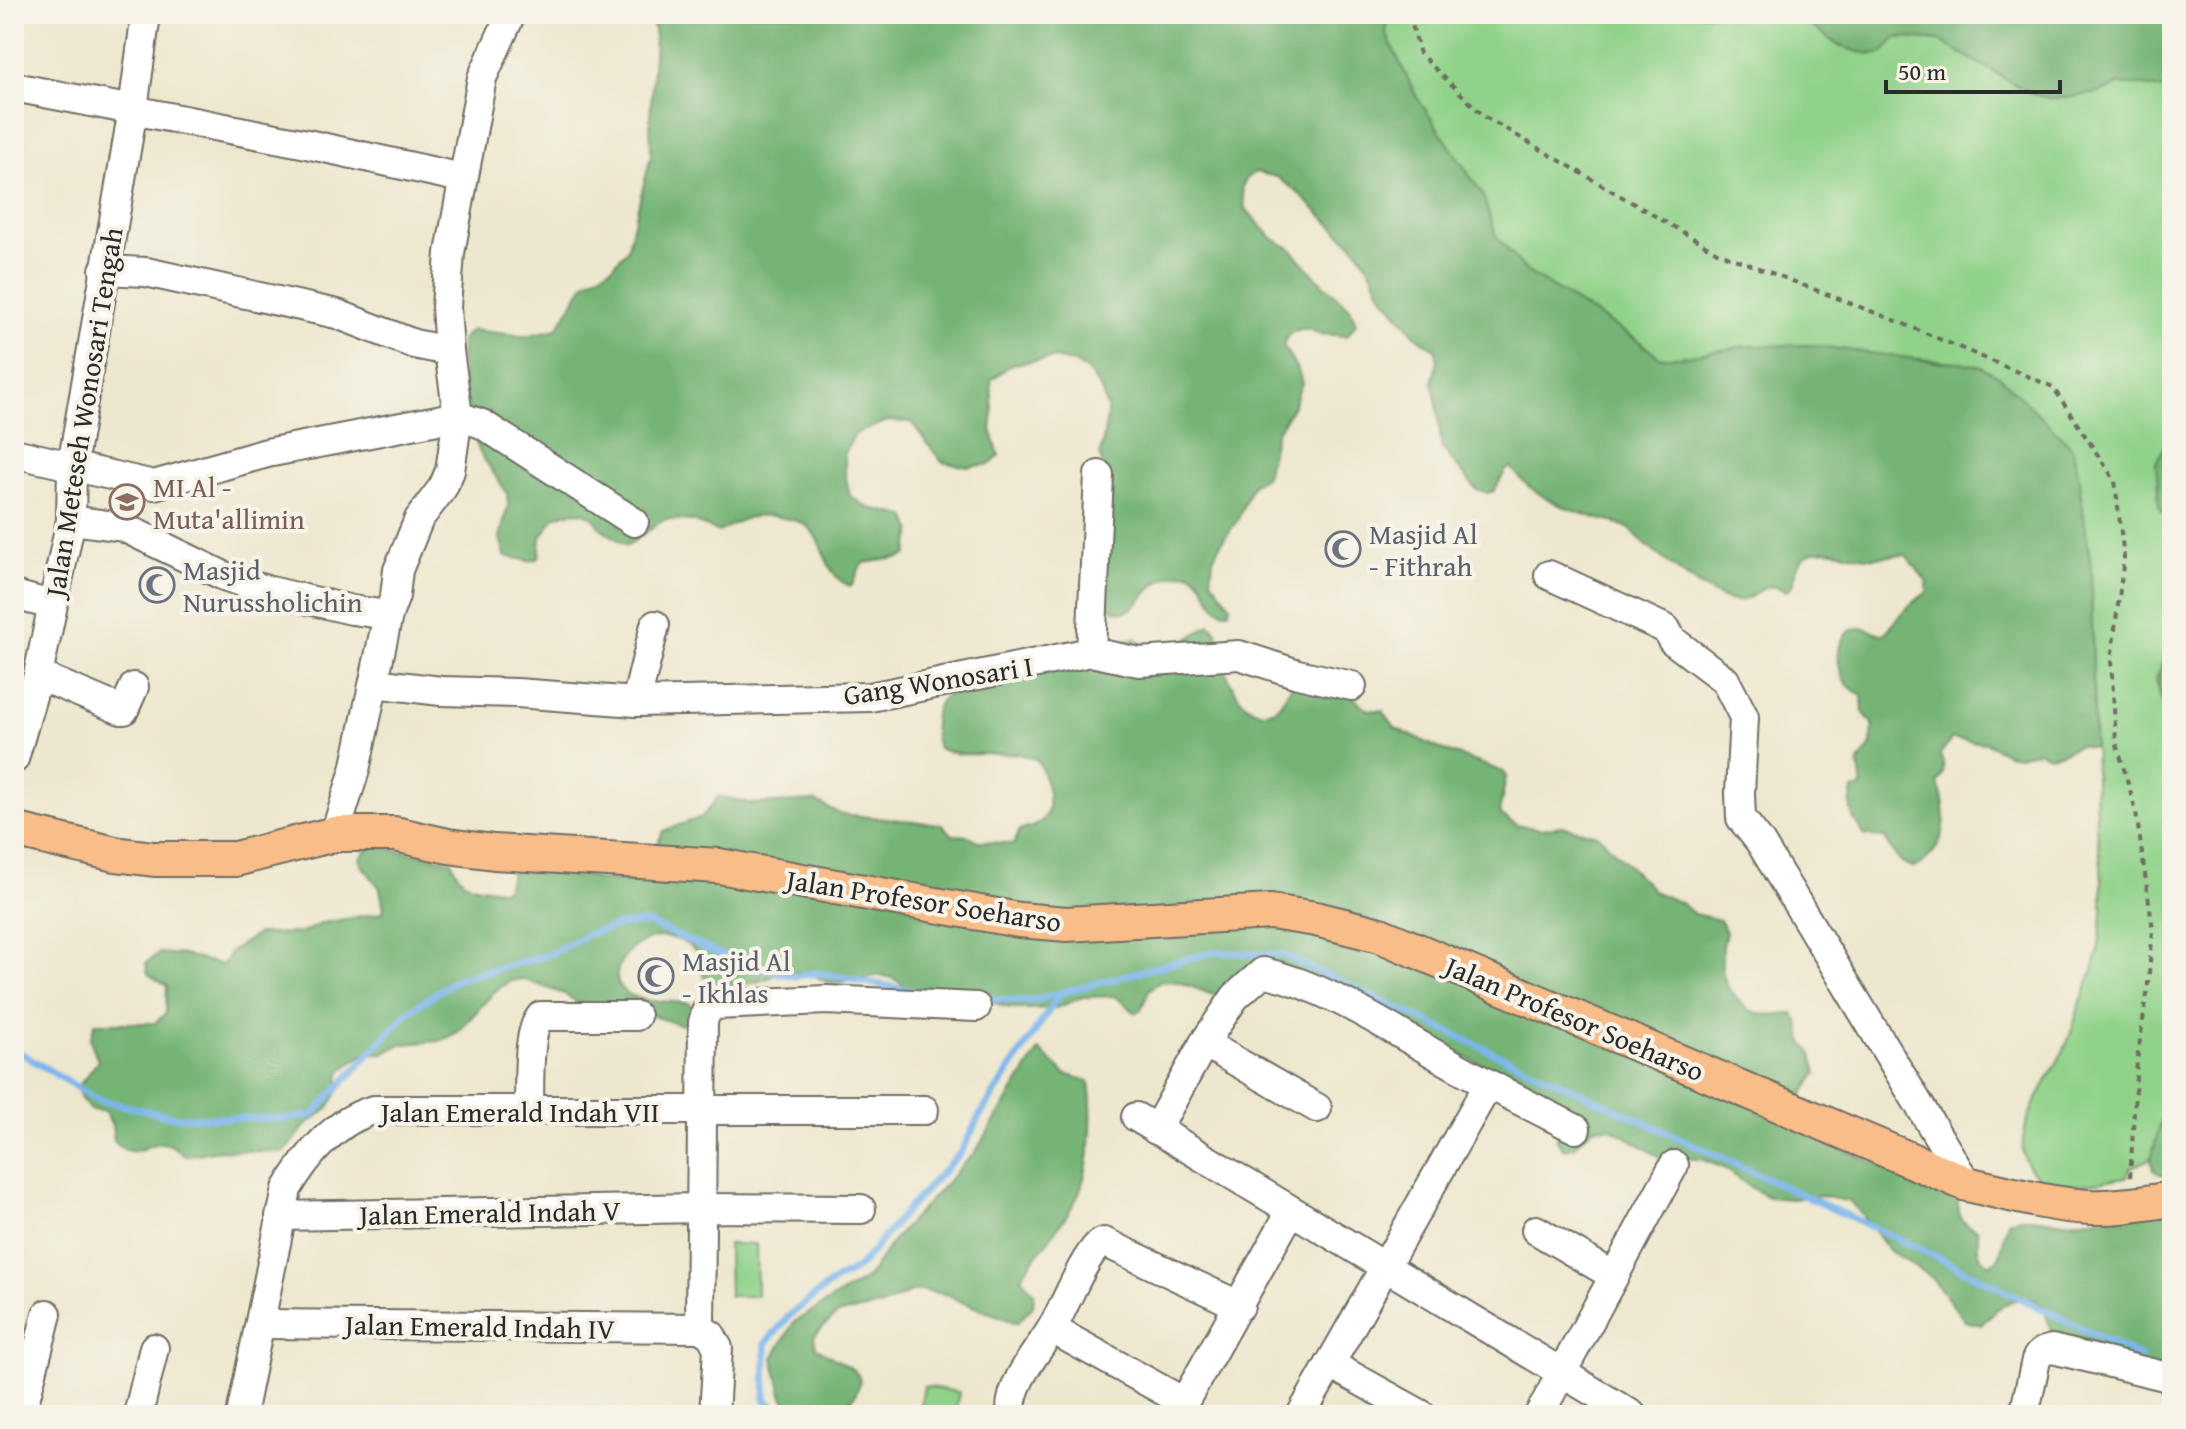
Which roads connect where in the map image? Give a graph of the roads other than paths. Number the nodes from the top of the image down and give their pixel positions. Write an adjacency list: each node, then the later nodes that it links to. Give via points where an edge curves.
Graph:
1 (146, 14): 4 (street, Jalan Meteseh Wonosari Tengah)
2 (511, 14): 5 (street, via 482,78)
3 (14, 87): 4 (street)
4 (133, 109): 5 (street); 6 (street, Jalan Meteseh Wonosari Tengah)
5 (462, 178): 7 (street, via 450,253)
6 (104, 270): 7 (street, via 146,272 337,314 414,344); 10 (street, Jalan Meteseh Wonosari Tengah)
7 (449, 351): 8 (street)
8 (458, 416): 10 (street, via 267,453 154,485); 13 (street, via 482,424); 17 (street, via 450,471 419,519 398,570)
9 (14, 453): 10 (street)
10 (72, 466): 12 (street, Jalan Meteseh Wonosari Tengah)
11 (1099, 475): 19 (street)
12 (71, 520): 16 (street, Jalan Meteseh Wonosari Tengah); 17 (street, via 123,527 224,576 266,590)
13 (634, 522)
14 (1549, 575): 38 (street, via 1666,629 1672,640 1725,680 1744,717 1741,818)
15 (14, 595): 16 (street)
16 (52, 605): 20 (street, Jalan Meteseh Wonosari Tengah)
17 (388, 615): 21 (street)
18 (655, 625): 24 (street)
19 (1091, 652): 22 (street, Gang Wonosari I, via 1139,662 1239,655); 24 (street, Gang Wonosari I, via 870,697)
20 (38, 675): 23 (street, via 121,710); 25 (street, Jalan Meteseh Wonosari Tengah)
21 (374, 683): 24 (street, Gang Wonosari I); 27 (street)
22 (1352, 686)
23 (134, 687)
24 (636, 702)
25 (14, 759)
26 (14, 830): 27 (main road, Jalan Profesor Soeharso, via 154,859 235,859)
27 (335, 834): 38 (main road, Jalan Profesor Soeharso, via 395,834 494,852 719,866 1019,920 1067,924 1271,912 1316,919 1380,935)
28 (976, 1007): 35 (street, via 826,1000 715,1005 703,1022)
29 (636, 1016): 33 (street, via 541,1016 532,1034)
30 (1204, 1043): 31 (street, via 1235,997 1263,972 1333,995); 32 (street); 42 (street, via 1146,1123)
31 (1488, 1085): 36 (street); 45 (street)
32 (1317, 1108)
33 (529, 1110): 35 (street, Jalan Emerald Indah VII); 43 (street, Jalan Emerald Indah VII, via 358,1114 342,1123 297,1172)
34 (924, 1110): 35 (street, Jalan Emerald Indah VII)
35 (701, 1111): 40 (street)
36 (1576, 1129)
37 (1674, 1165): 46 (street)
38 (1967, 1184): 39 (main road, Jalan Profesor Soeharso, via 2091,1207)
39 (2172, 1199)
40 (700, 1208): 41 (street, Jalan Emerald Indah V); 43 (street, Jalan Emerald Indah V); 50 (street)
41 (861, 1209)
42 (1291, 1211): 45 (street); 47 (street)
43 (280, 1216): 49 (street)
44 (1536, 1230): 46 (street)
45 (1384, 1268): 53 (street); 54 (street)
46 (1614, 1276): 54 (street)
47 (1240, 1306): 51 (street, via 1104,1242 1096,1246); 56 (street)
48 (47, 1314): 57 (street)
49 (260, 1324): 50 (street, Jalan Emerald Indah IV); 59 (street)
50 (700, 1328): 60 (street, via 718,1348)
51 (1052, 1329): 56 (street); 61 (street, via 1011,1402)
52 (154, 1348): 58 (street)
53 (1330, 1364): 62 (street); 63 (street)
54 (1562, 1374): 64 (street); 65 (street)
55 (2172, 1378): 66 (street, via 2046,1350 2036,1360)
56 (1181, 1408)
57 (21, 1415)
58 (138, 1415)
59 (241, 1415)
60 (714, 1415)
61 (1015, 1415)
62 (1301, 1415)
63 (1422, 1415)
64 (1539, 1415)
65 (1632, 1415)
66 (2024, 1415)

